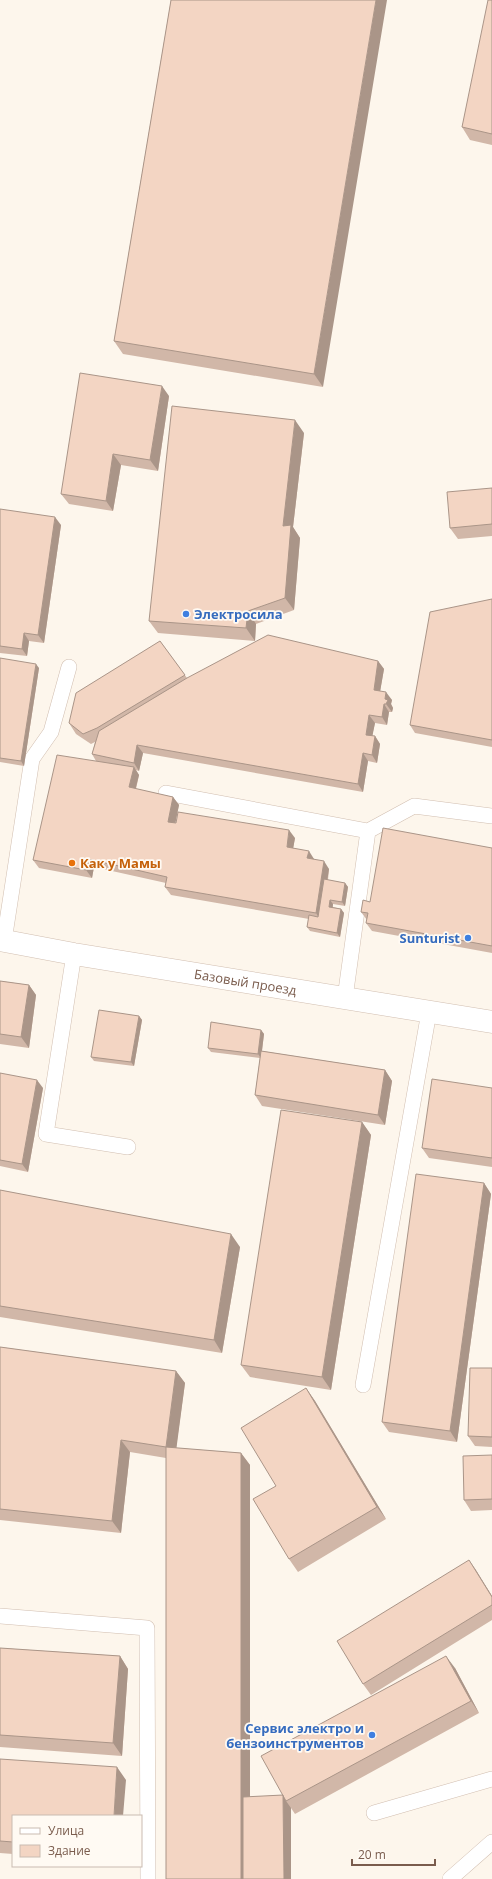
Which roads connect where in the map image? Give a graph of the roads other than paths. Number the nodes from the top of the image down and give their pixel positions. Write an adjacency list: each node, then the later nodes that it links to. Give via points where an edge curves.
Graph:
1 (69, 667): 5 (lane, via 51,732 32,759)
2 (166, 793): 4 (lane)
3 (492, 816): 4 (lane, via 414,806)
4 (368, 831): 7 (lane)
5 (2, 941): 6 (street, Базовый проезд)
6 (74, 954): 7 (street, Базовый проезд); 10 (lane, via 46,1134)
7 (345, 998): 8 (street, Базовый проезд)
8 (430, 1012): 9 (street, Базовый проезд); 11 (lane)
9 (492, 1022)
10 (128, 1147)
11 (363, 1384)
12 (0, 1616): 16 (lane, via 147,1628)
13 (492, 1779): 14 (lane)
14 (374, 1813)
15 (492, 1842): 17 (lane)
16 (148, 1879)
17 (450, 1879)

